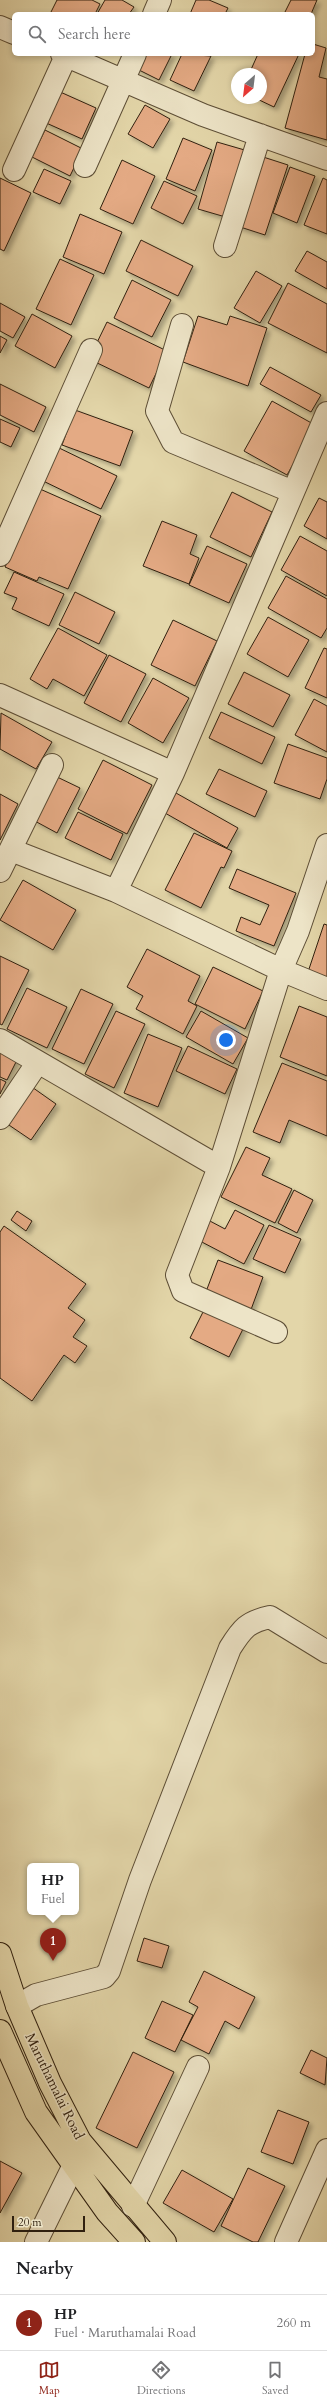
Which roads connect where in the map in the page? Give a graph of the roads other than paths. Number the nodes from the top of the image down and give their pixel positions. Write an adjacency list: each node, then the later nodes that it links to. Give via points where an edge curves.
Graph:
1 (160, 0): 2 (street)
2 (155, 12)
3 (0, 27): 4 (street)
4 (12, 32)
5 (64, 56): 12 (street)
6 (66, 56): 8 (street)
7 (135, 56): 8 (street)
8 (123, 80): 9 (street, via 203,115); 11 (street)
9 (260, 135): 10 (street); 13 (street)
10 (327, 159)
11 (85, 166)
12 (14, 170)
13 (225, 246)
14 (182, 325): 17 (street, via 157,411 173,442)
15 (91, 350): 18 (street)
16 (327, 413): 17 (street)
17 (293, 492): 21 (street)
18 (0, 555)
19 (0, 695): 21 (street)
20 (52, 765): 23 (street, via 19,828)
21 (173, 773): 25 (street)
22 (327, 846): 26 (street, via 298,931)
23 (11, 850): 24 (street); 25 (street)
24 (0, 871)
25 (116, 891): 26 (street)
26 (281, 970): 27 (street); 31 (street)
27 (327, 989)
28 (0, 1040): 29 (street)
29 (38, 1062): 30 (street); 31 (street)
30 (0, 1118)
31 (219, 1167): 32 (street, via 177,1274 183,1291)
32 (276, 1332)
33 (327, 1652): 35 (street, via 270,1617 254,1620 241,1630 221,1670 140,1880 109,1971 104,1977 36,1995)
34 (0, 1954): 35 (main road, Maruthamalai Road)
35 (17, 2006): 40 (main road, Maruthamalai Road, via 50,2082 80,2141)
36 (0, 2031): 39 (main road, Maruthamalai Road, via 36,2112)
37 (198, 2067): 40 (street)
38 (327, 2150): 44 (street)
39 (73, 2167): 41 (street); 42 (main road, Maruthamalai Road, via 107,2212)
40 (133, 2206): 43 (main road, Maruthamalai Road)
41 (36, 2242)
42 (134, 2242)
43 (165, 2242)
44 (286, 2242)

